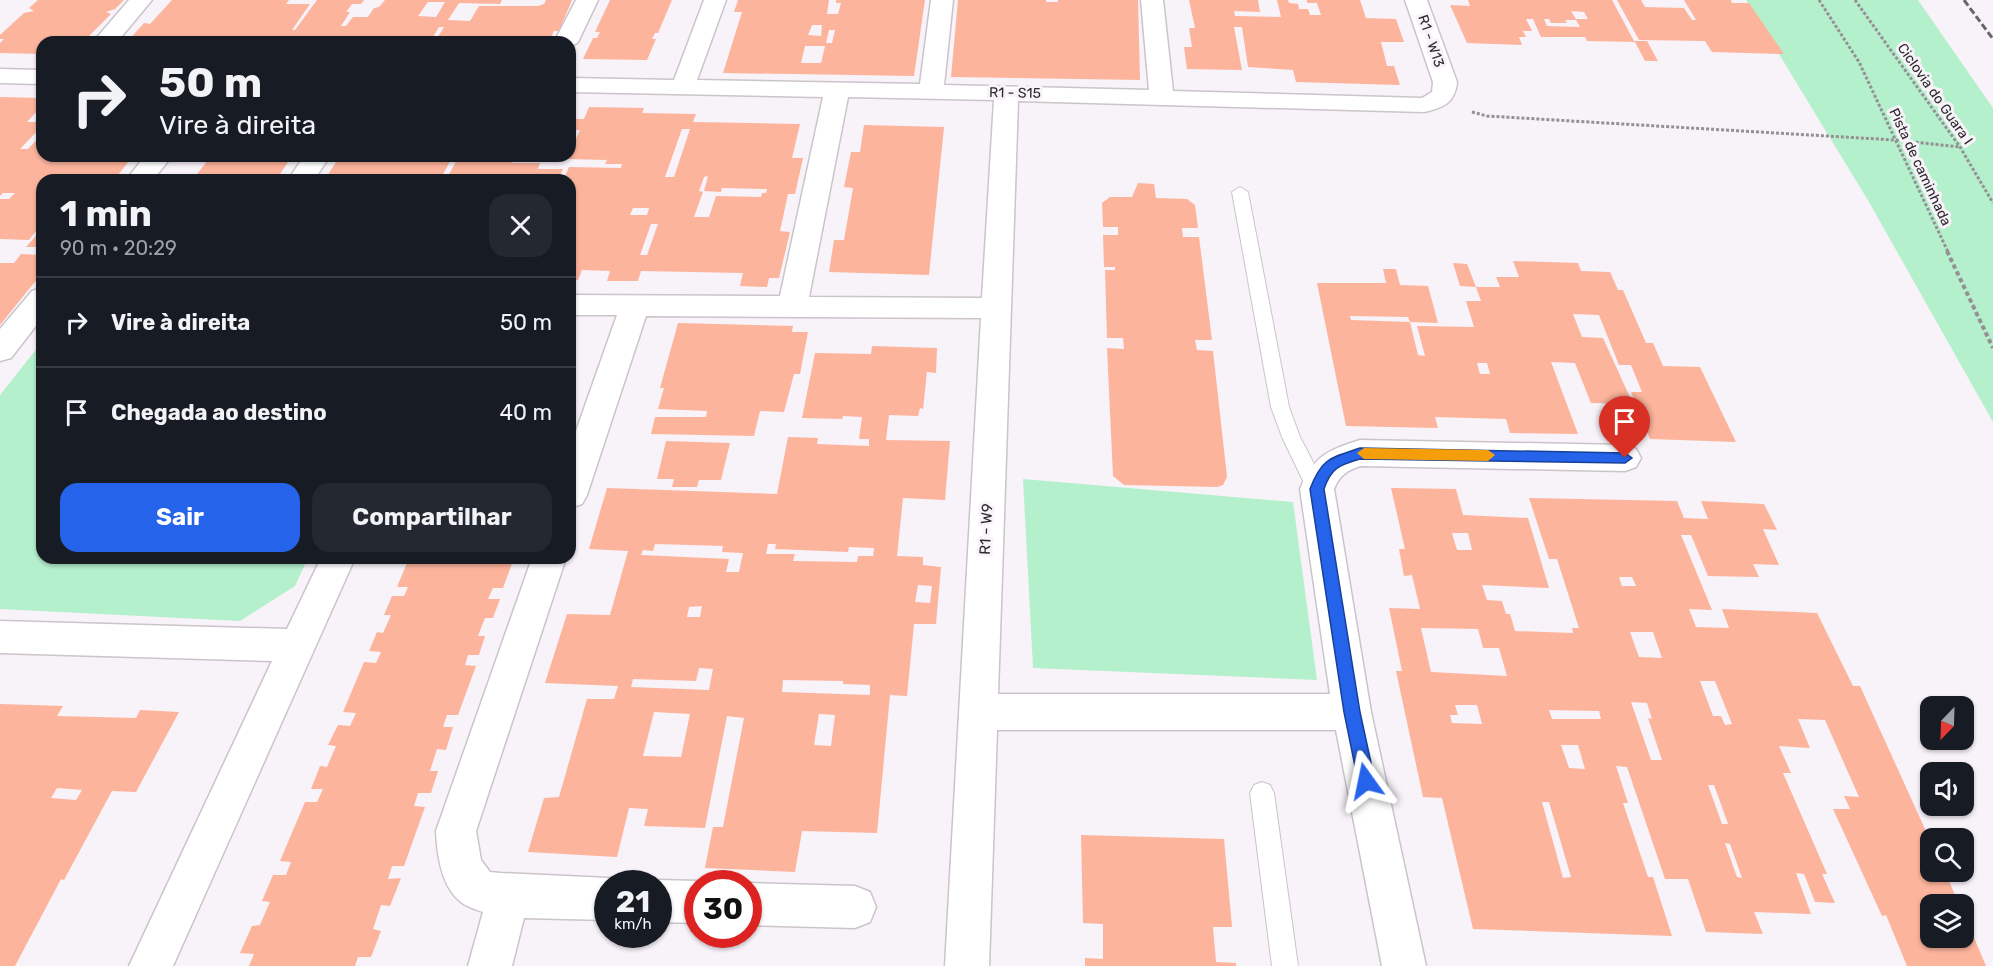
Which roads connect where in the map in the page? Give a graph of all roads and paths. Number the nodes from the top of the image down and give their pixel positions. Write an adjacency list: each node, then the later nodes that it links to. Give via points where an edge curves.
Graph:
1 (141, 0): 9 (street)
2 (587, 0): 10 (street)
3 (715, 0): 14 (street)
4 (942, 0): 16 (street)
5 (1152, 0): 18 (street)
6 (1416, 0): 19 (street, R1 - W13, via 1445,82 1444,94)
7 (1819, 0): 20 (path, Pista de caminhada, via 1859,62)
8 (1855, 0): 21 (path, Ciclovia do Guara I)
9 (110, 36)
10 (569, 36)
11 (0, 76): 12 (street)
12 (36, 77)
13 (576, 85): 14 (street, R1 - S15)
14 (683, 87): 15 (street, R1 - S15)
15 (837, 90): 16 (street, R1 - S15); 29 (street)
16 (932, 92): 17 (street, R1 - S15)
17 (1006, 93): 18 (street, R1 - S15); 30 (street, R1 - W9)
18 (1162, 97): 19 (street, R1 - S15)
19 (1424, 105): 20 (path, via 1487,116)
20 (1895, 140): 21 (path); 31 (path, Pista de caminhada)
21 (1960, 147): 25 (path, Ciclovia do Guara I)
22 (154, 162): 23 (street)
23 (144, 174)
24 (1240, 192): 36 (lane, via 1280,407)
25 (1993, 203)
26 (36, 305): 32 (street)
27 (576, 305): 28 (street)
28 (635, 306): 29 (street); 33 (street)
29 (792, 306): 30 (street)
30 (996, 308): 41 (street, R1 - W9)
31 (1993, 348)
32 (0, 350)
33 (579, 441): 35 (street)
34 (1625, 458): 36 (street, via 1360,453 1338,460 1324,471)
35 (576, 459)
36 (1317, 489): 42 (street)
37 (335, 564): 40 (street)
38 (547, 564): 44 (street, via 456,831 464,873 479,890)
39 (0, 637): 40 (street)
40 (298, 646): 48 (street)
41 (978, 712): 42 (street); 50 (street, R1 - W9)
42 (1352, 712): 52 (street)
43 (1262, 793): 51 (lane)
44 (508, 896): 45 (street); 49 (street)
45 (594, 899)
46 (762, 904): 47 (street)
47 (855, 907)
48 (151, 966)
49 (490, 966)
50 (967, 966)
51 (1285, 966)
52 (1404, 966)

